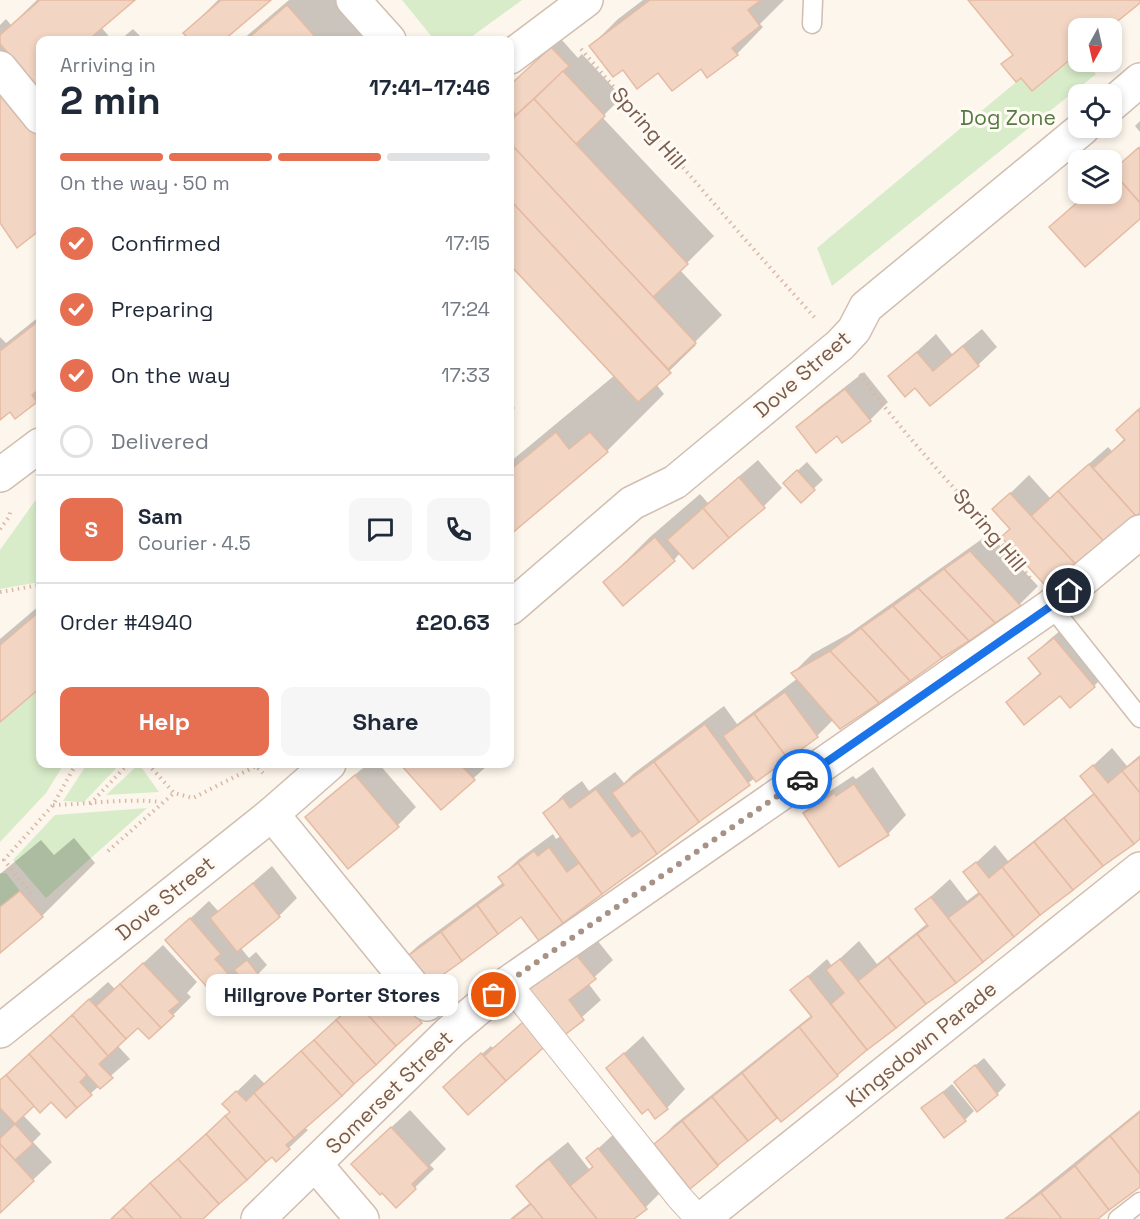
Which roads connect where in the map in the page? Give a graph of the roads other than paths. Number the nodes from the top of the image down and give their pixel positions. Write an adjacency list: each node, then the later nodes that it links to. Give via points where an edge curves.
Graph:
1 (353, 0): 5 (street)
2 (586, 0): 6 (street)
3 (813, 0): 4 (lane)
4 (812, 24)
5 (385, 36)
6 (514, 54)
7 (0, 68): 10 (street)
8 (1140, 80): 9 (street)
9 (1122, 95)
10 (36, 112)
11 (1071, 138): 15 (street, Dove Street, via 866,307 854,330 840,345 675,482 632,503)
12 (36, 448): 13 (street)
13 (0, 475)
14 (1140, 532): 16 (street, Somerset Street)
15 (514, 605)
16 (1051, 606): 17 (lane); 21 (street, Somerset Street)
17 (1140, 718)
18 (324, 768): 19 (street, Dove Street)
19 (272, 814): 22 (street); 23 (street, Dove Street)
20 (1140, 869): 29 (street, Kingsdown Parade)
21 (508, 982): 24 (street, Somerset Street); 29 (street, via 679,1197)
22 (427, 1004): 24 (street)
23 (0, 1031)
24 (450, 1032): 25 (street, Somerset Street)
25 (315, 1164): 27 (street, Somerset Street); 28 (street)
26 (1140, 1202): 30 (lane)
27 (258, 1219)
28 (362, 1219)
29 (701, 1219)
30 (1118, 1219)

